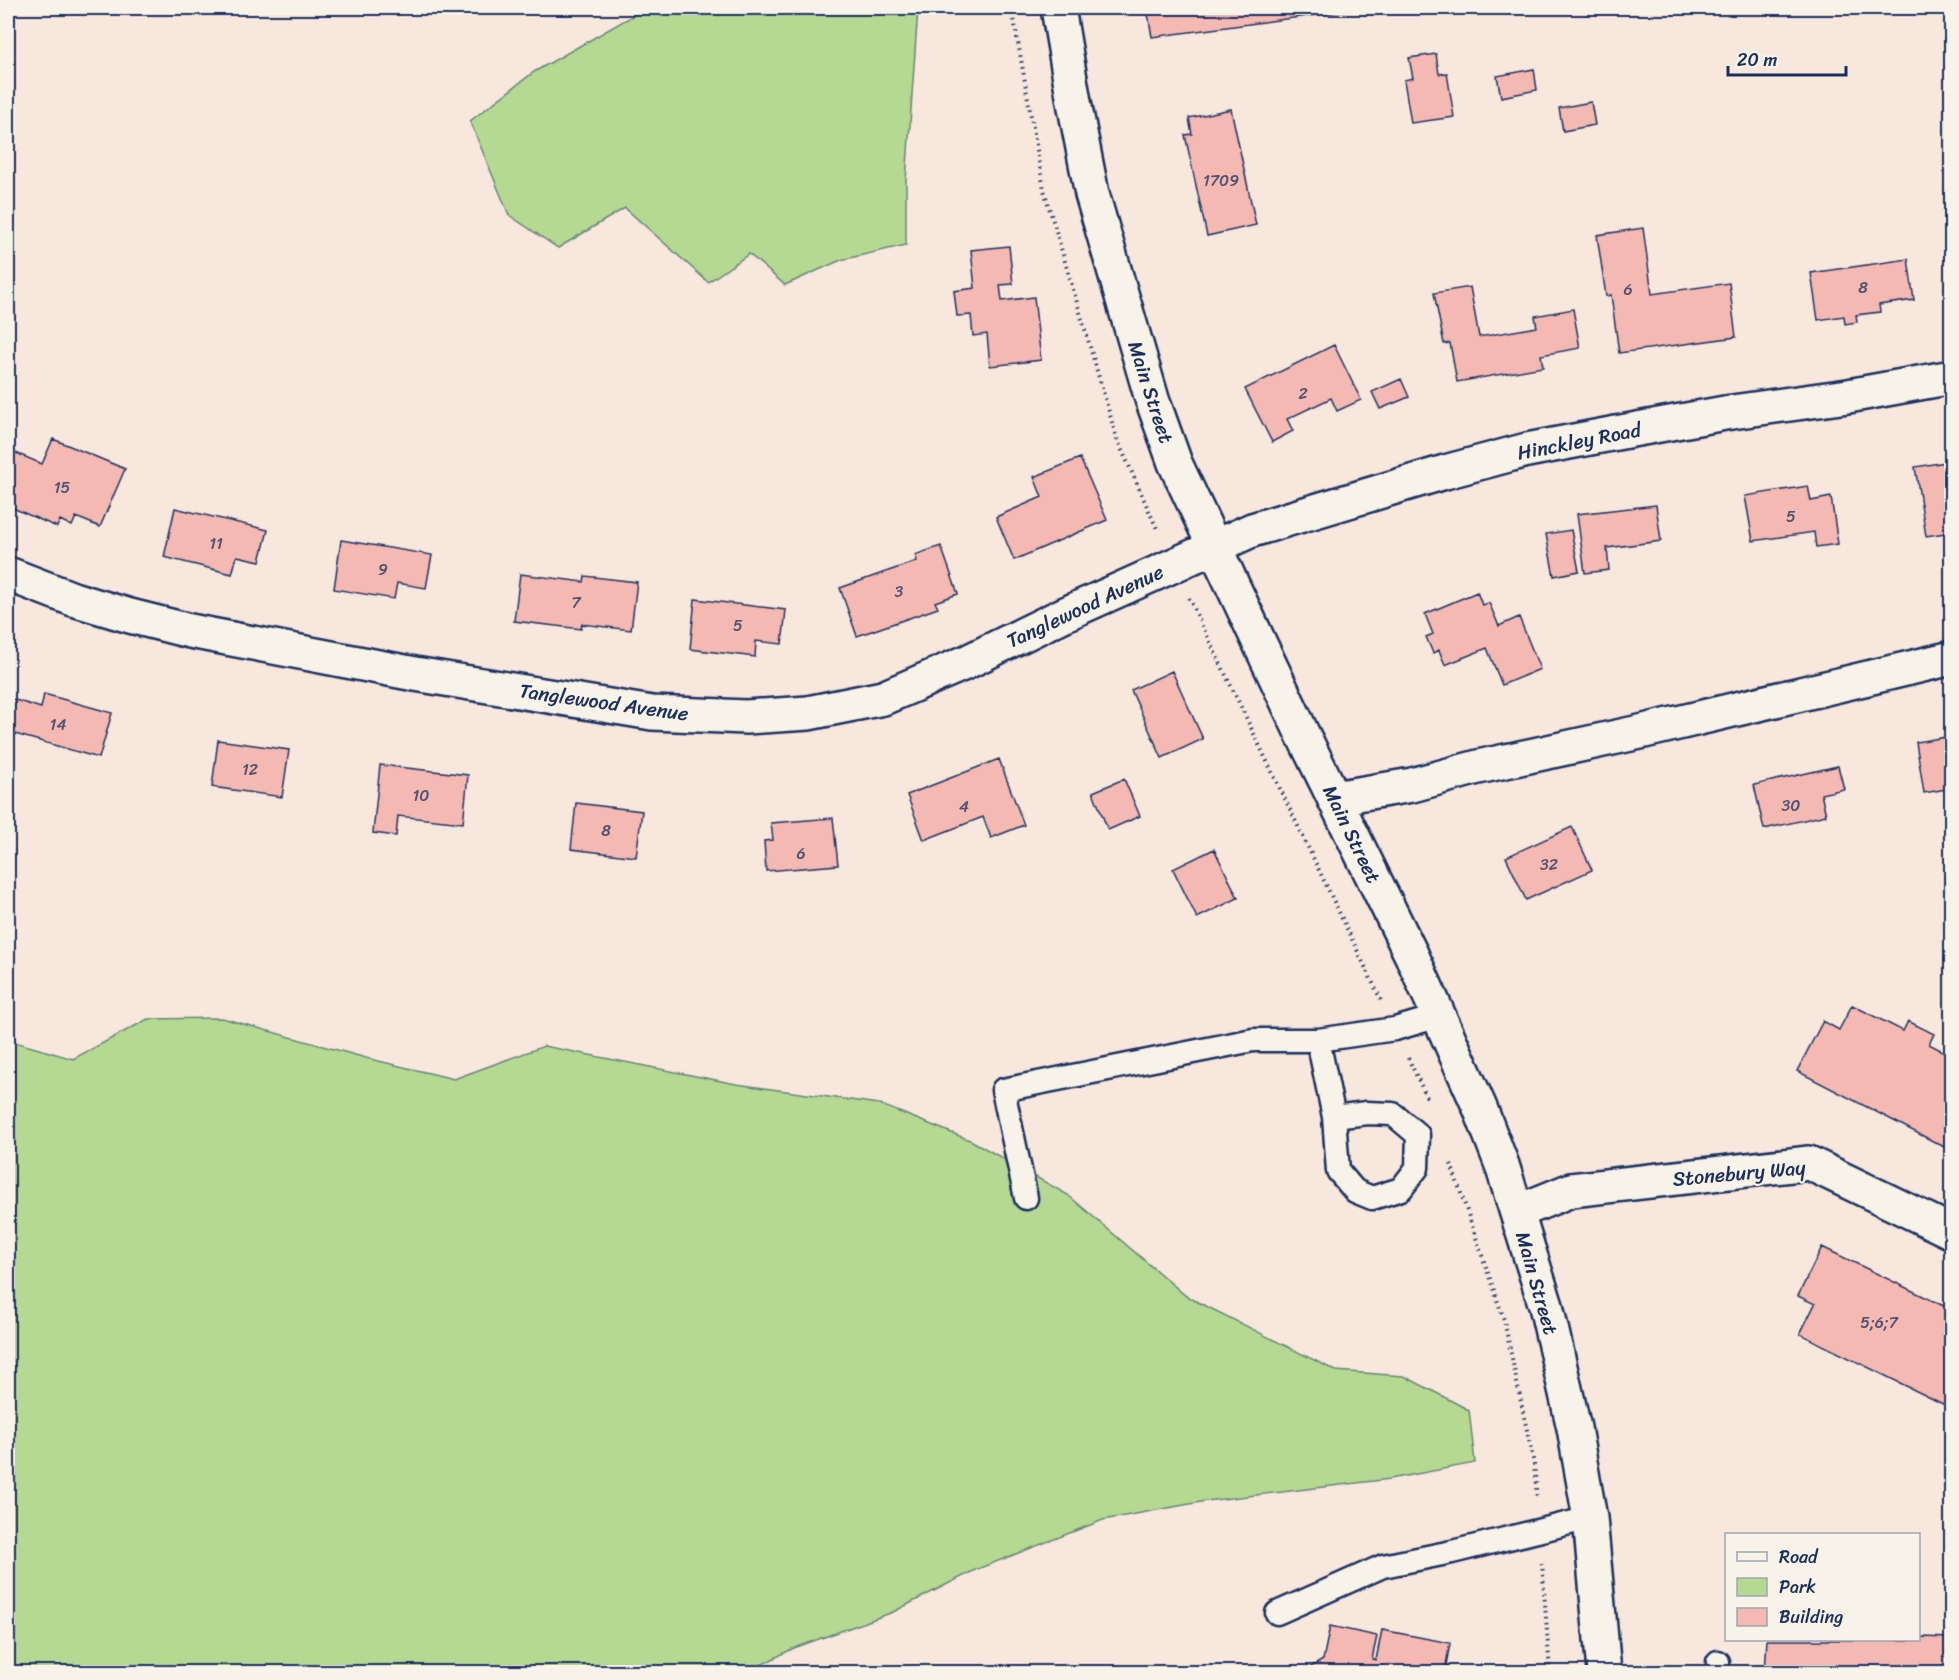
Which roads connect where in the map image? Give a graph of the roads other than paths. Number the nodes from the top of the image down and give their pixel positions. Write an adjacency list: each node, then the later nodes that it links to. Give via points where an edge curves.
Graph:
1 (1058, 8): 3 (street, Main Street, via 1092,194 1124,308 1175,464)
2 (1952, 377): 3 (street, Hinckley Road, via 1527,450 1252,530)
3 (1216, 546): 4 (street, Tanglewood Avenue, via 883,698 808,713 746,717 652,713 201,633 96,606); 6 (street, Main Street)
4 (8, 574)
5 (1952, 658): 6 (street, via 1412,785)
6 (1334, 798): 7 (street, Main Street)
7 (1439, 1016): 8 (lane, via 1395,1029); 11 (street, Main Street, via 1480,1108)
8 (1318, 1040): 9 (lane); 10 (lane, via 1253,1040 1004,1090)
9 (1334, 1117)
10 (1026, 1198)
11 (1517, 1212): 12 (street, Stonebury Way, via 1570,1190 1809,1163); 13 (street, Main Street, via 1546,1306)
12 (1952, 1232)
13 (1590, 1518): 14 (lane, via 1383,1566); 15 (street, Main Street)
14 (1277, 1613)
15 (1604, 1672)

